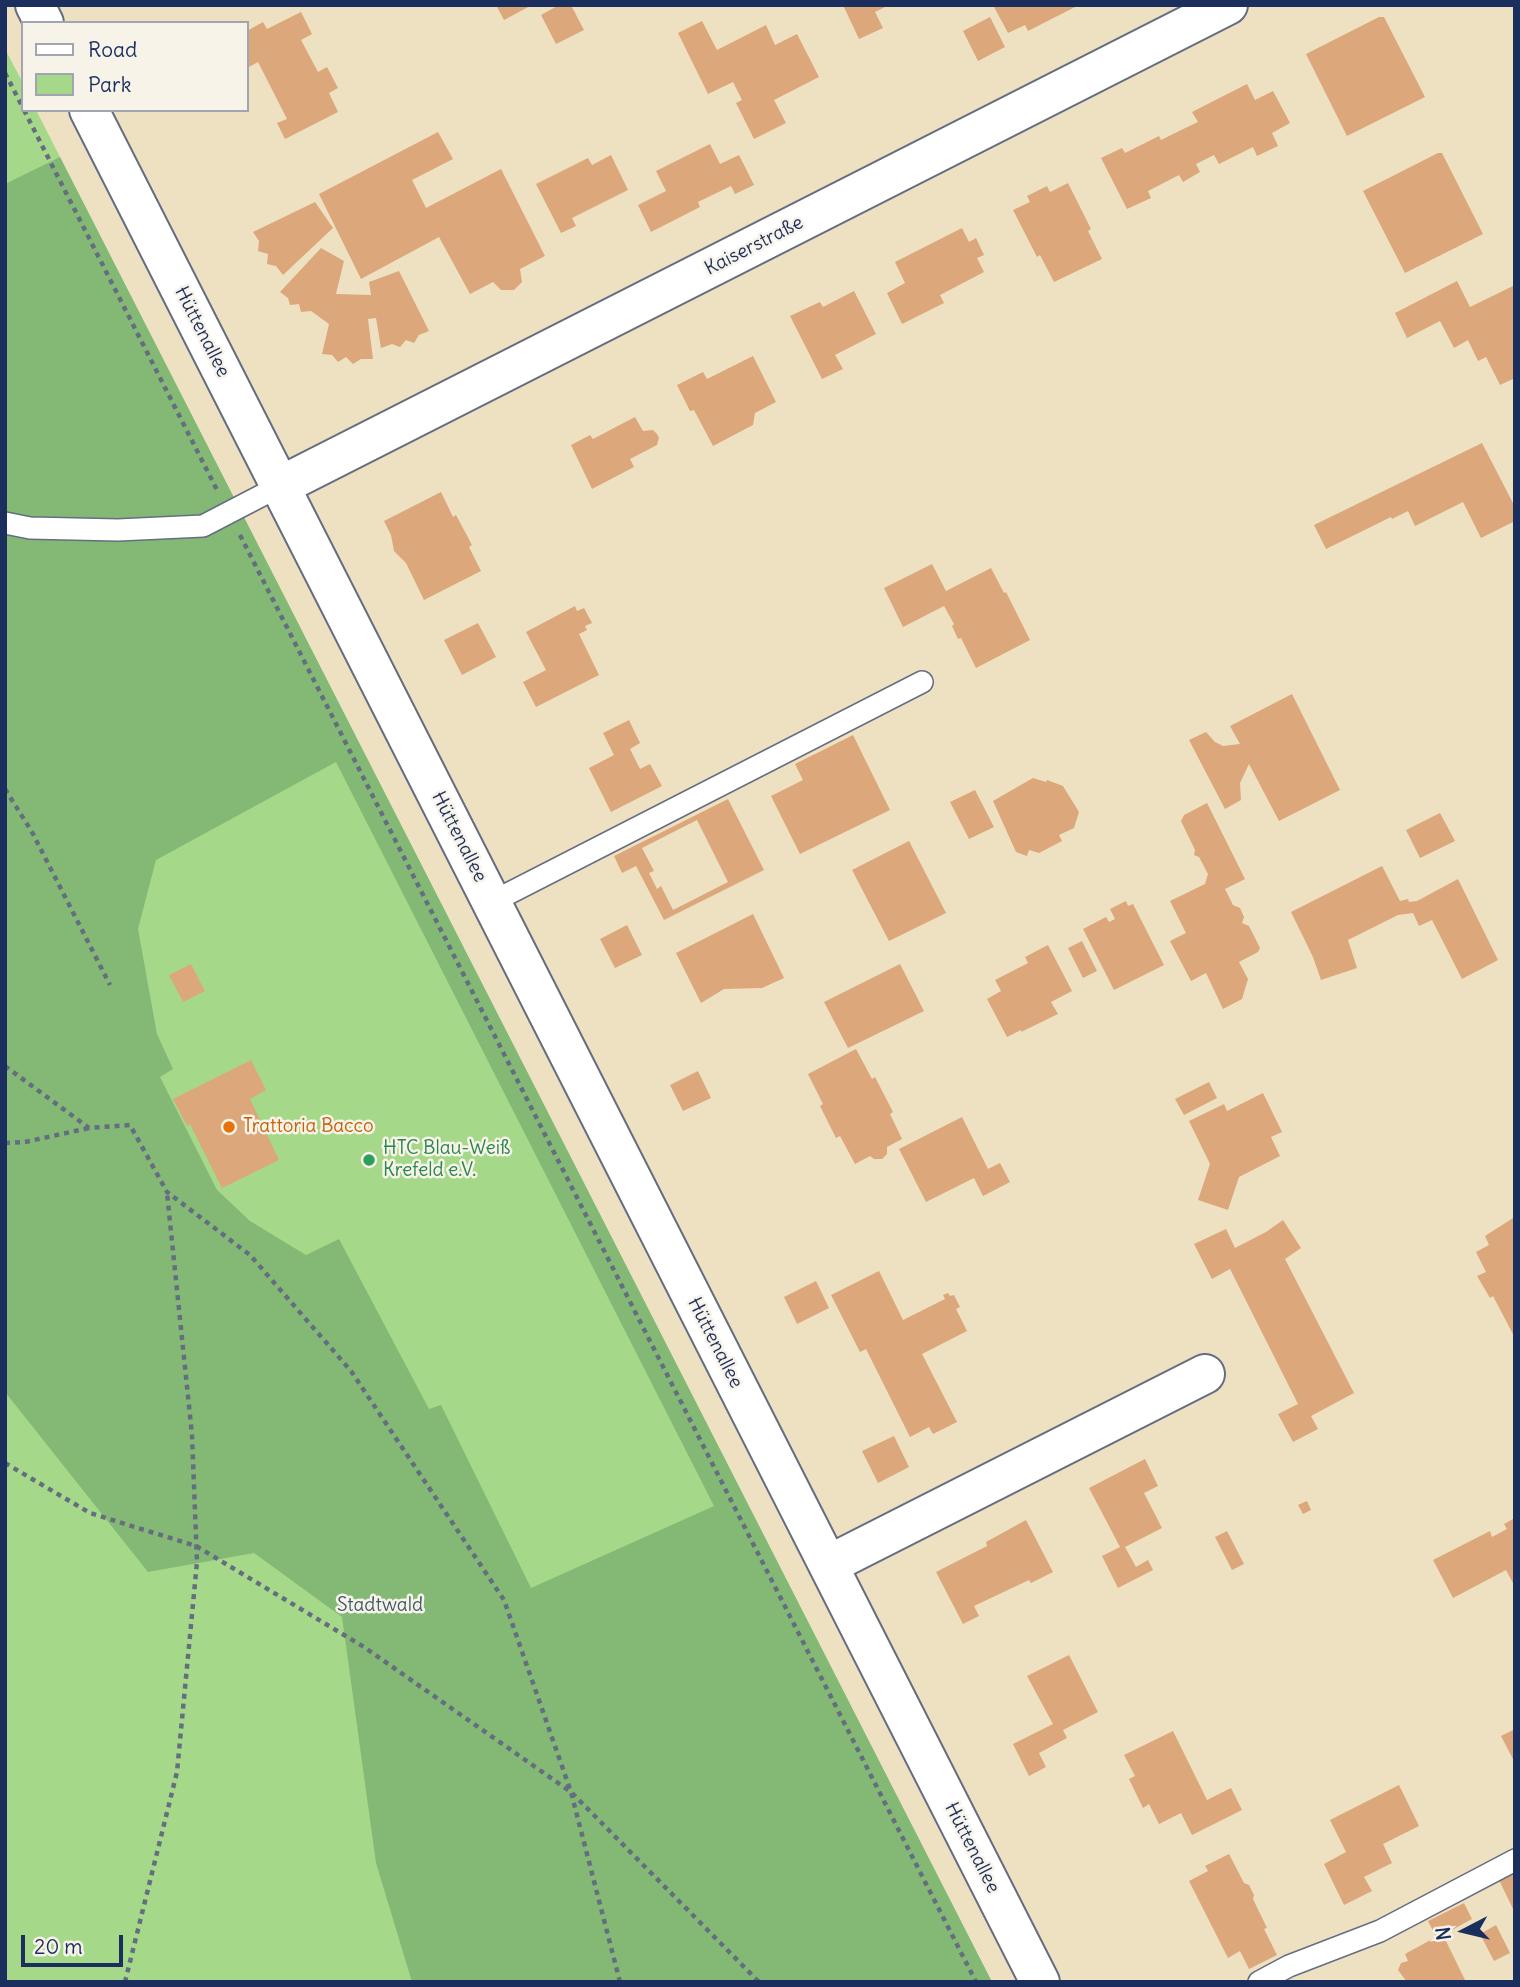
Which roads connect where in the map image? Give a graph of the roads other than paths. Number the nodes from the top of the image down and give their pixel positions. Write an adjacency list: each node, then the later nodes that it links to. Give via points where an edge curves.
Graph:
1 (35, 5): 3 (street)
2 (1228, 5): 5 (street, Kaiserstraße)
3 (43, 21)
4 (90, 112): 5 (street, Hüttenallee)
5 (280, 486): 6 (lane, via 203,526 118,530); 8 (street, Hüttenallee)
6 (5, 523)
7 (922, 682): 8 (lane)
8 (492, 902): 10 (street, Hüttenallee)
9 (1205, 1374): 10 (street)
10 (828, 1565): 12 (street, Hüttenallee)
11 (1515, 1860): 13 (lane, via 1380,1931)
12 (1040, 1982)
13 (1259, 1982)

